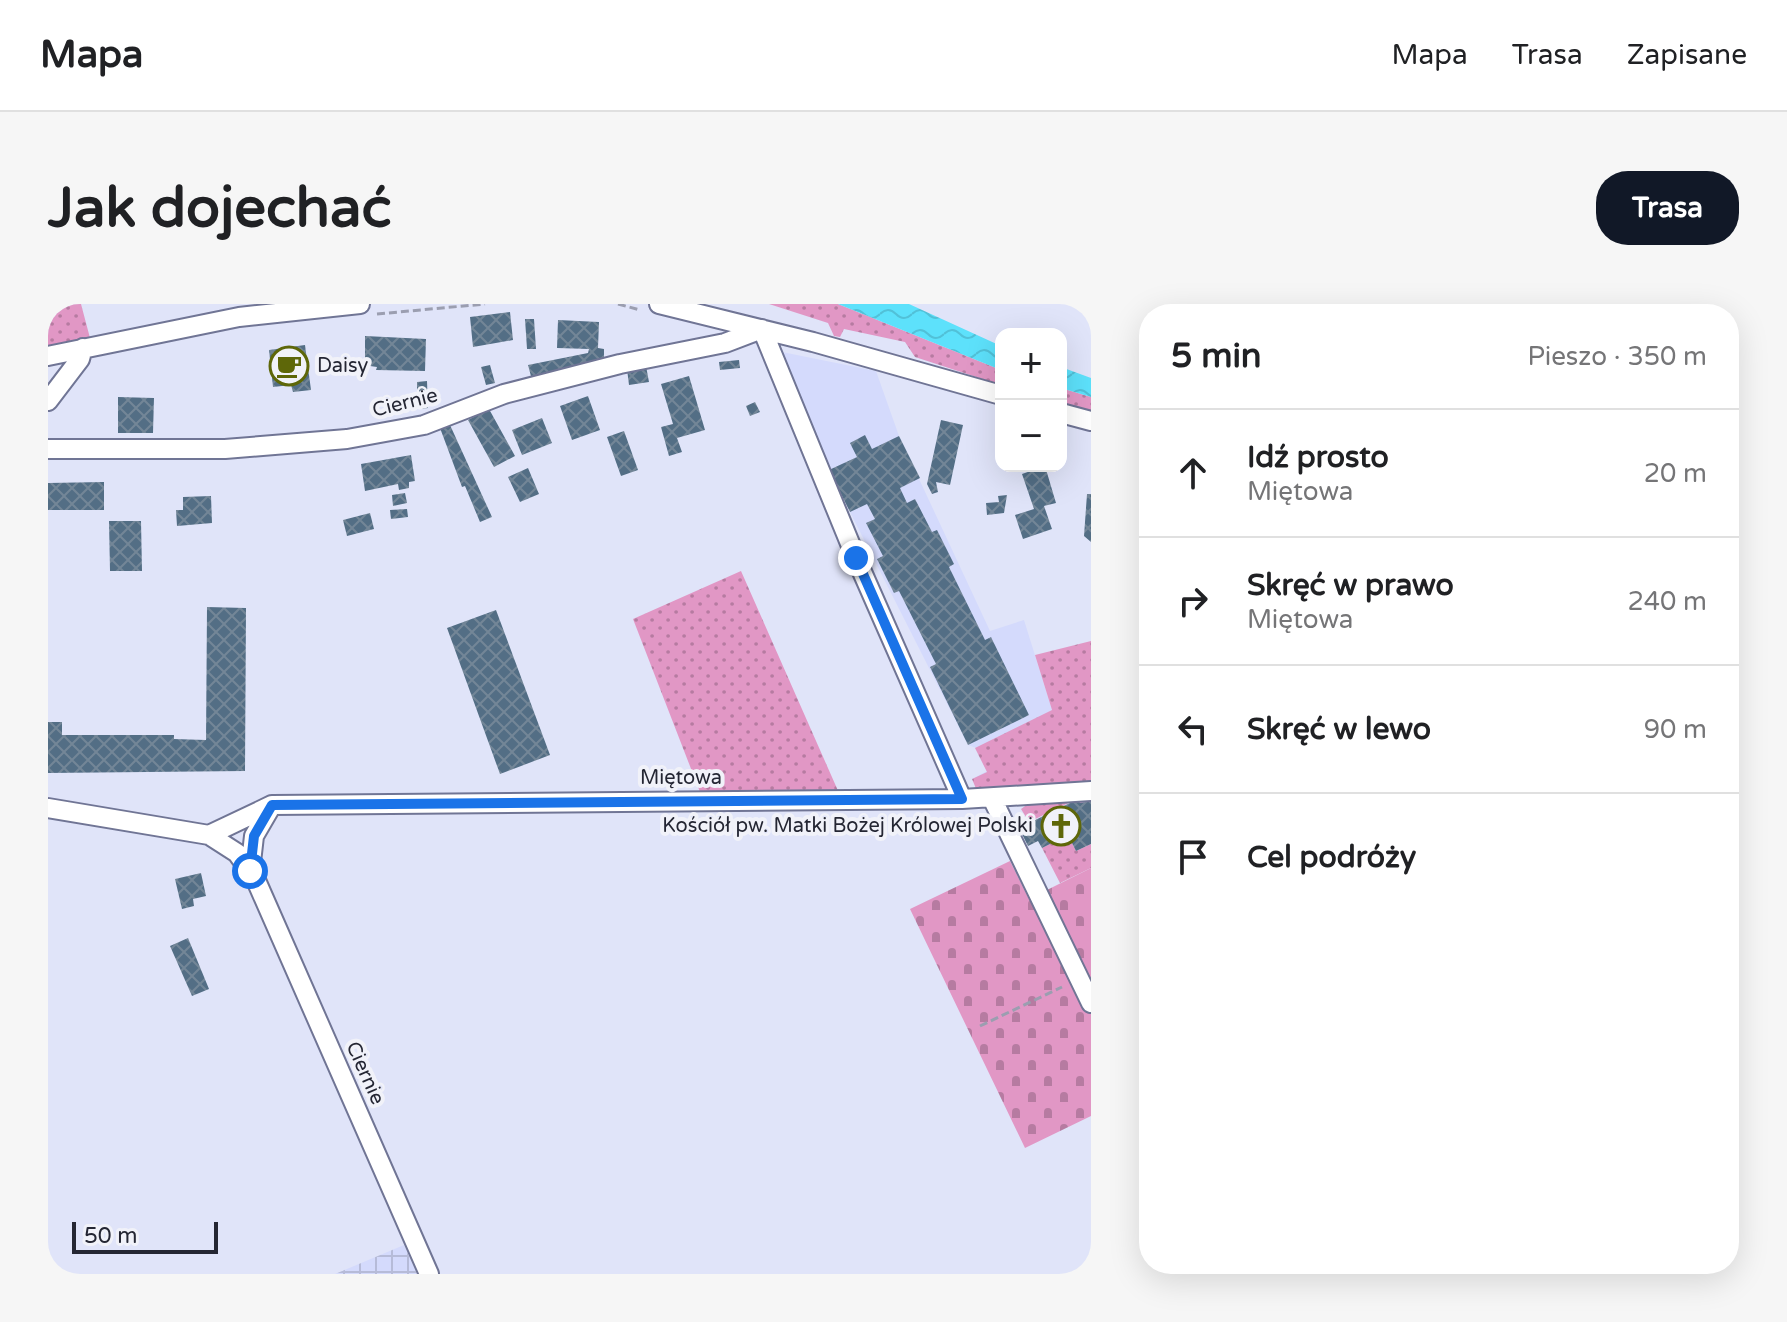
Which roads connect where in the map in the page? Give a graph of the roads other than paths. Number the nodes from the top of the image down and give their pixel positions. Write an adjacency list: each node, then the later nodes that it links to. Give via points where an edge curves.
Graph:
1 (360, 304): 4 (street, via 239,317)
2 (659, 304): 3 (street)
3 (762, 329): 6 (street); 10 (street, Ciernie, via 725,343 504,394 424,425 347,439 210,449); 13 (street)
4 (83, 348): 5 (street); 7 (street)
5 (48, 356)
6 (995, 393)
7 (48, 401)
8 (1067, 415): 9 (street)
9 (1091, 421)
10 (48, 449)
11 (1091, 791): 12 (street, Miętowa)
12 (992, 798): 13 (street, Miętowa); 18 (street)
13 (962, 799): 14 (street, Miętowa)
14 (272, 805): 16 (street, Miętowa); 17 (street, via 254,836)
15 (48, 808): 16 (street, Ciernie)
16 (209, 835): 17 (street, Ciernie, via 237,853)
17 (250, 871): 19 (street, Ciernie)
18 (1091, 1003)
19 (429, 1274)

